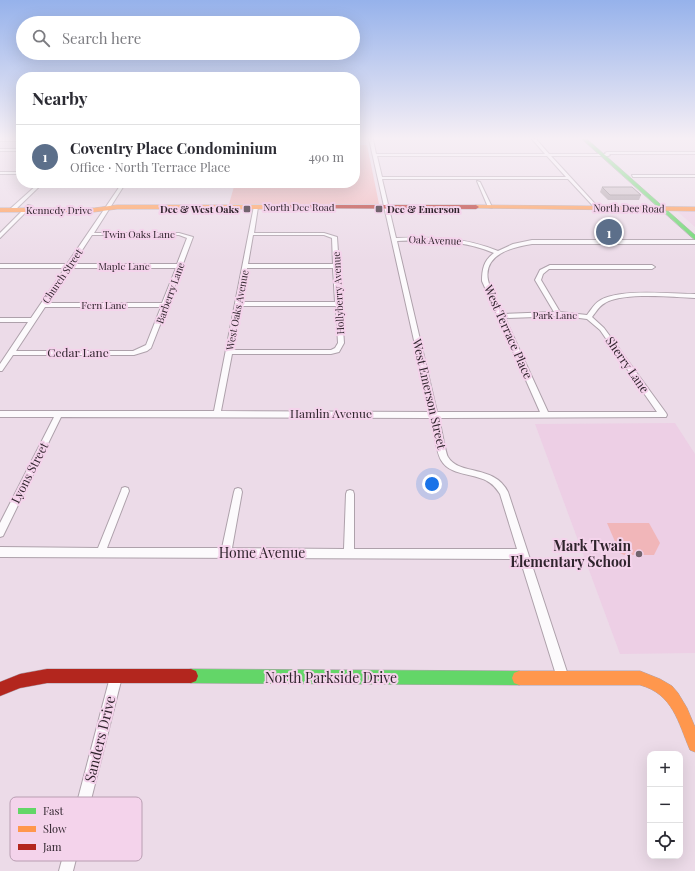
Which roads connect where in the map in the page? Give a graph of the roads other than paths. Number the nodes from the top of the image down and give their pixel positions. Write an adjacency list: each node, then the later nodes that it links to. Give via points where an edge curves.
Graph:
1 (380, 180): 11 (street, West Emerson Street)
2 (570, 180): 13 (street)
3 (634, 180): 16 (street)
4 (637, 180): 16 (street)
5 (478, 182): 12 (street)
6 (36, 188): 14 (street)
7 (120, 188): 9 (street, Church Street)
8 (0, 206): 14 (street, Kennedy Drive)
9 (107, 207): 10 (street, North Dee Road); 15 (street, Kennedy Drive, via 94,210); 20 (street, Church Street)
10 (256, 207): 11 (street, North Dee Road); 21 (street, West Oaks Avenue)
11 (387, 207): 12 (street, North Dee Road); 25 (street, West Emerson Street)
12 (490, 207): 13 (street, North Dee Road)
13 (595, 207): 16 (street, North Dee Road)
14 (14, 208): 15 (street, Kennedy Drive); 18 (street, Kennedy Drive)
15 (28, 208): 23 (street)
16 (666, 208): 17 (street, North Dee Road); 19 (street); 24 (street)
17 (695, 209)
18 (0, 210)
19 (695, 230)
20 (90, 234): 22 (street, Twin Oaks Lane); 29 (street, Church Street)
21 (251, 234): 31 (street, West Oaks Avenue); 32 (street, Hollyberry Avenue, via 332,235 335,239)
22 (188, 235): 30 (street, Barberry Lane, via 190,237)
23 (0, 236)
24 (695, 238)
25 (395, 240): 27 (street, Oak Avenue, via 462,241 479,244); 52 (street, West Emerson Street)
26 (695, 242): 27 (street, via 532,242 510,246)
27 (497, 252): 40 (street, West Terrace Place, via 487,264 484,275)
28 (0, 266): 29 (street, Maple Lane)
29 (68, 266): 30 (street, Maple Lane); 37 (street, Church Street)
30 (180, 266): 38 (street, Barberry Lane)
31 (245, 266): 32 (street); 35 (street, West Oaks Avenue)
32 (336, 266): 36 (street, Hollyberry Avenue)
33 (652, 267): 39 (street, via 550,267 543,270 538,280)
34 (695, 296): 41 (street, Park Lane, via 609,298 598,304)
35 (238, 304): 36 (street); 45 (street, West Oaks Avenue)
36 (339, 304): 45 (street, Hollyberry Avenue, via 341,343 337,350)
37 (42, 305): 38 (street, Fern Lane); 43 (street, Church Street)
38 (166, 305): 44 (street, Barberry Lane, via 151,342)
39 (558, 314): 40 (street, Park Lane); 41 (street, Park Lane)
40 (502, 316): 51 (street, West Terrace Place)
41 (589, 317): 53 (street, Sherry Lane, via 602,329)
42 (0, 320): 43 (street)
43 (32, 320): 46 (street, Church Street)
44 (145, 349): 46 (street, Cedar Lane, via 134,353)
45 (229, 352): 50 (street, West Oaks Avenue)
46 (11, 353): 47 (street, Church Street)
47 (0, 369)
48 (0, 414): 49 (street, Hamlin Avenue)
49 (59, 414): 50 (street, Hamlin Avenue); 57 (street, Lyons Street)
50 (217, 414): 52 (street, Hamlin Avenue)
51 (545, 414): 52 (street, Hamlin Avenue); 53 (street, Hamlin Avenue)
52 (434, 415): 62 (street, West Emerson Street, via 447,463 500,484)
53 (663, 415)
54 (125, 491): 59 (street)
55 (238, 492): 60 (street)
56 (350, 494): 61 (street)
57 (0, 533)
58 (0, 552): 59 (street, Home Avenue)
59 (101, 552): 60 (street, Home Avenue)
60 (226, 552): 61 (street, Home Avenue)
61 (349, 553): 62 (street, Home Avenue)
62 (524, 554): 64 (street, West Emerson Street)
63 (116, 677): 64 (street, North Parkside Drive); 65 (street, North Parkside Drive, via 47,676 20,681); 67 (street, Sanders Drive)
64 (563, 678): 66 (street, North Parkside Drive, via 640,678 663,687 679,709)
65 (0, 689)
66 (695, 746)
67 (85, 797)
68 (69, 861): 69 (street, Sanders Drive)
69 (66, 871)

